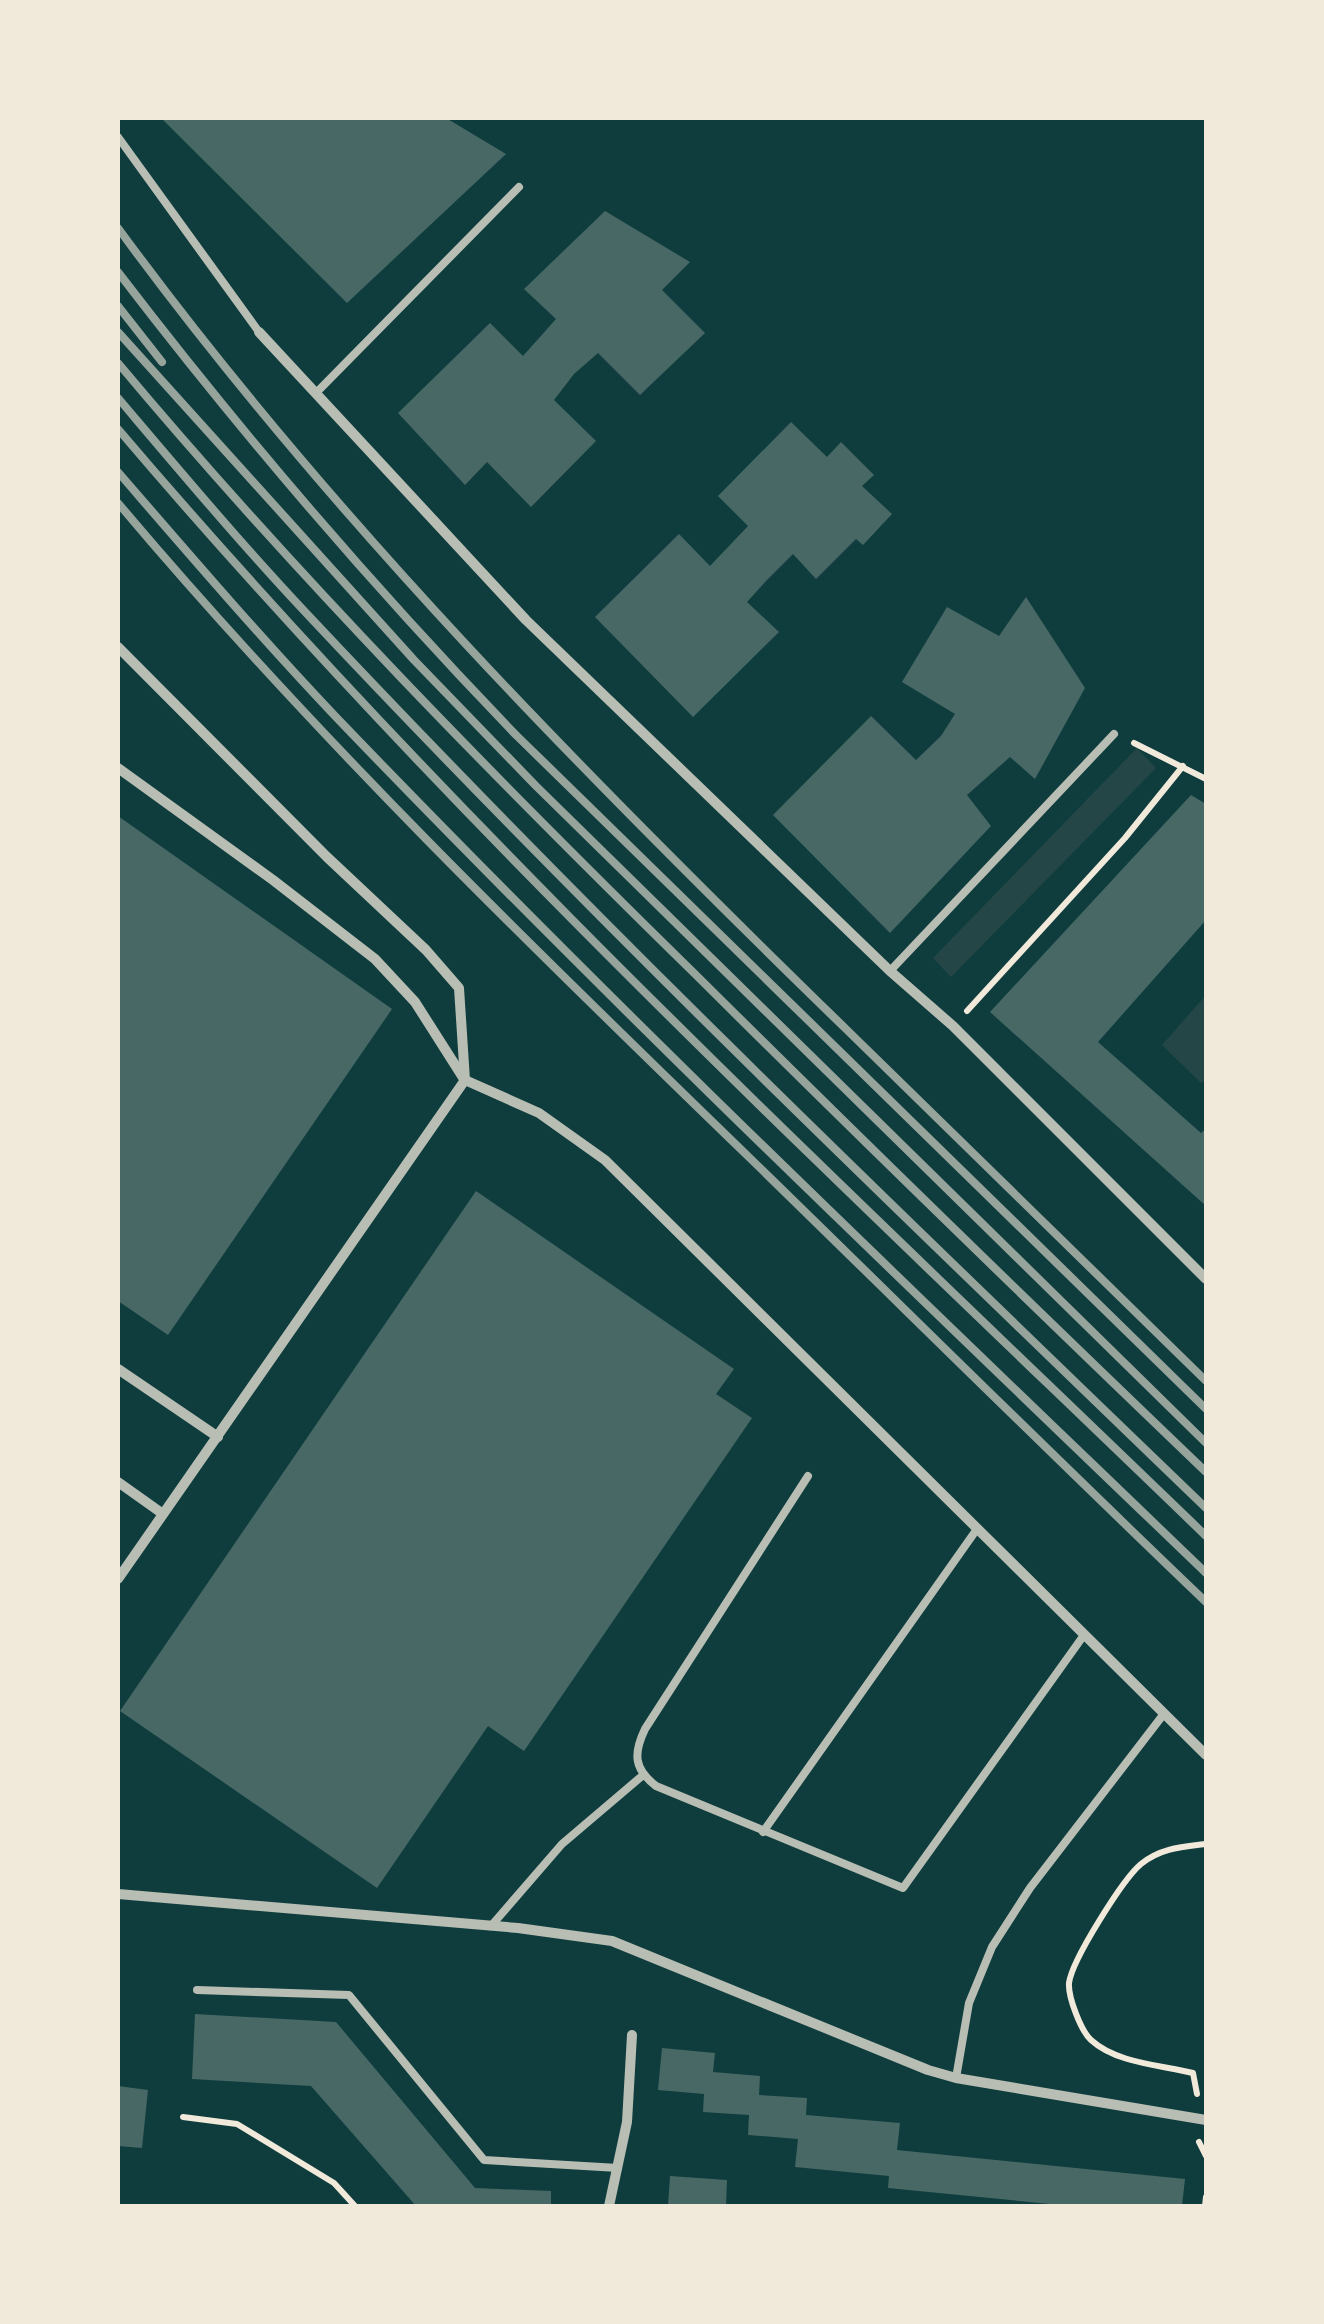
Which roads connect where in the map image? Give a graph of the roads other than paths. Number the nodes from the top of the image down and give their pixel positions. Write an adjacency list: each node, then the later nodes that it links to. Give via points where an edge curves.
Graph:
1 (118, 138): 3 (lane)
2 (519, 187): 4 (lane)
3 (259, 332): 4 (street)
4 (316, 394): 10 (street, via 526,620)
5 (118, 646): 7 (street)
6 (118, 656): 7 (street)
7 (131, 659): 11 (street, via 460,988)
8 (1114, 734): 10 (lane)
9 (118, 768): 11 (street, via 376,959 415,1002)
10 (890, 971): 12 (street)
11 (465, 1080): 14 (street); 18 (street, via 539,1112 604,1160)
12 (1206, 1279)
13 (118, 1369): 14 (street)
14 (218, 1437): 17 (street)
15 (808, 1476): 23 (lane, via 645,1729 637,1744)
16 (118, 1482): 17 (street)
17 (163, 1514): 19 (street)
18 (977, 1529): 20 (street); 24 (lane)
19 (118, 1579)
20 (1084, 1635): 21 (street); 24 (lane, via 903,1888)
21 (1163, 1715): 22 (street); 29 (lane, via 992,1947 970,2003)
22 (1206, 1755)
23 (642, 1776): 24 (lane); 26 (lane, via 562,1844)
24 (763, 1832)
25 (118, 1894): 26 (street)
26 (491, 1926): 29 (street, via 612,1942)
27 (198, 1990): 31 (lane, via 349,1995 484,2160)
28 (632, 2035): 31 (street)
29 (956, 2078): 30 (street)
30 (1206, 2120)
31 (618, 2168): 32 (street)
32 (610, 2206)

